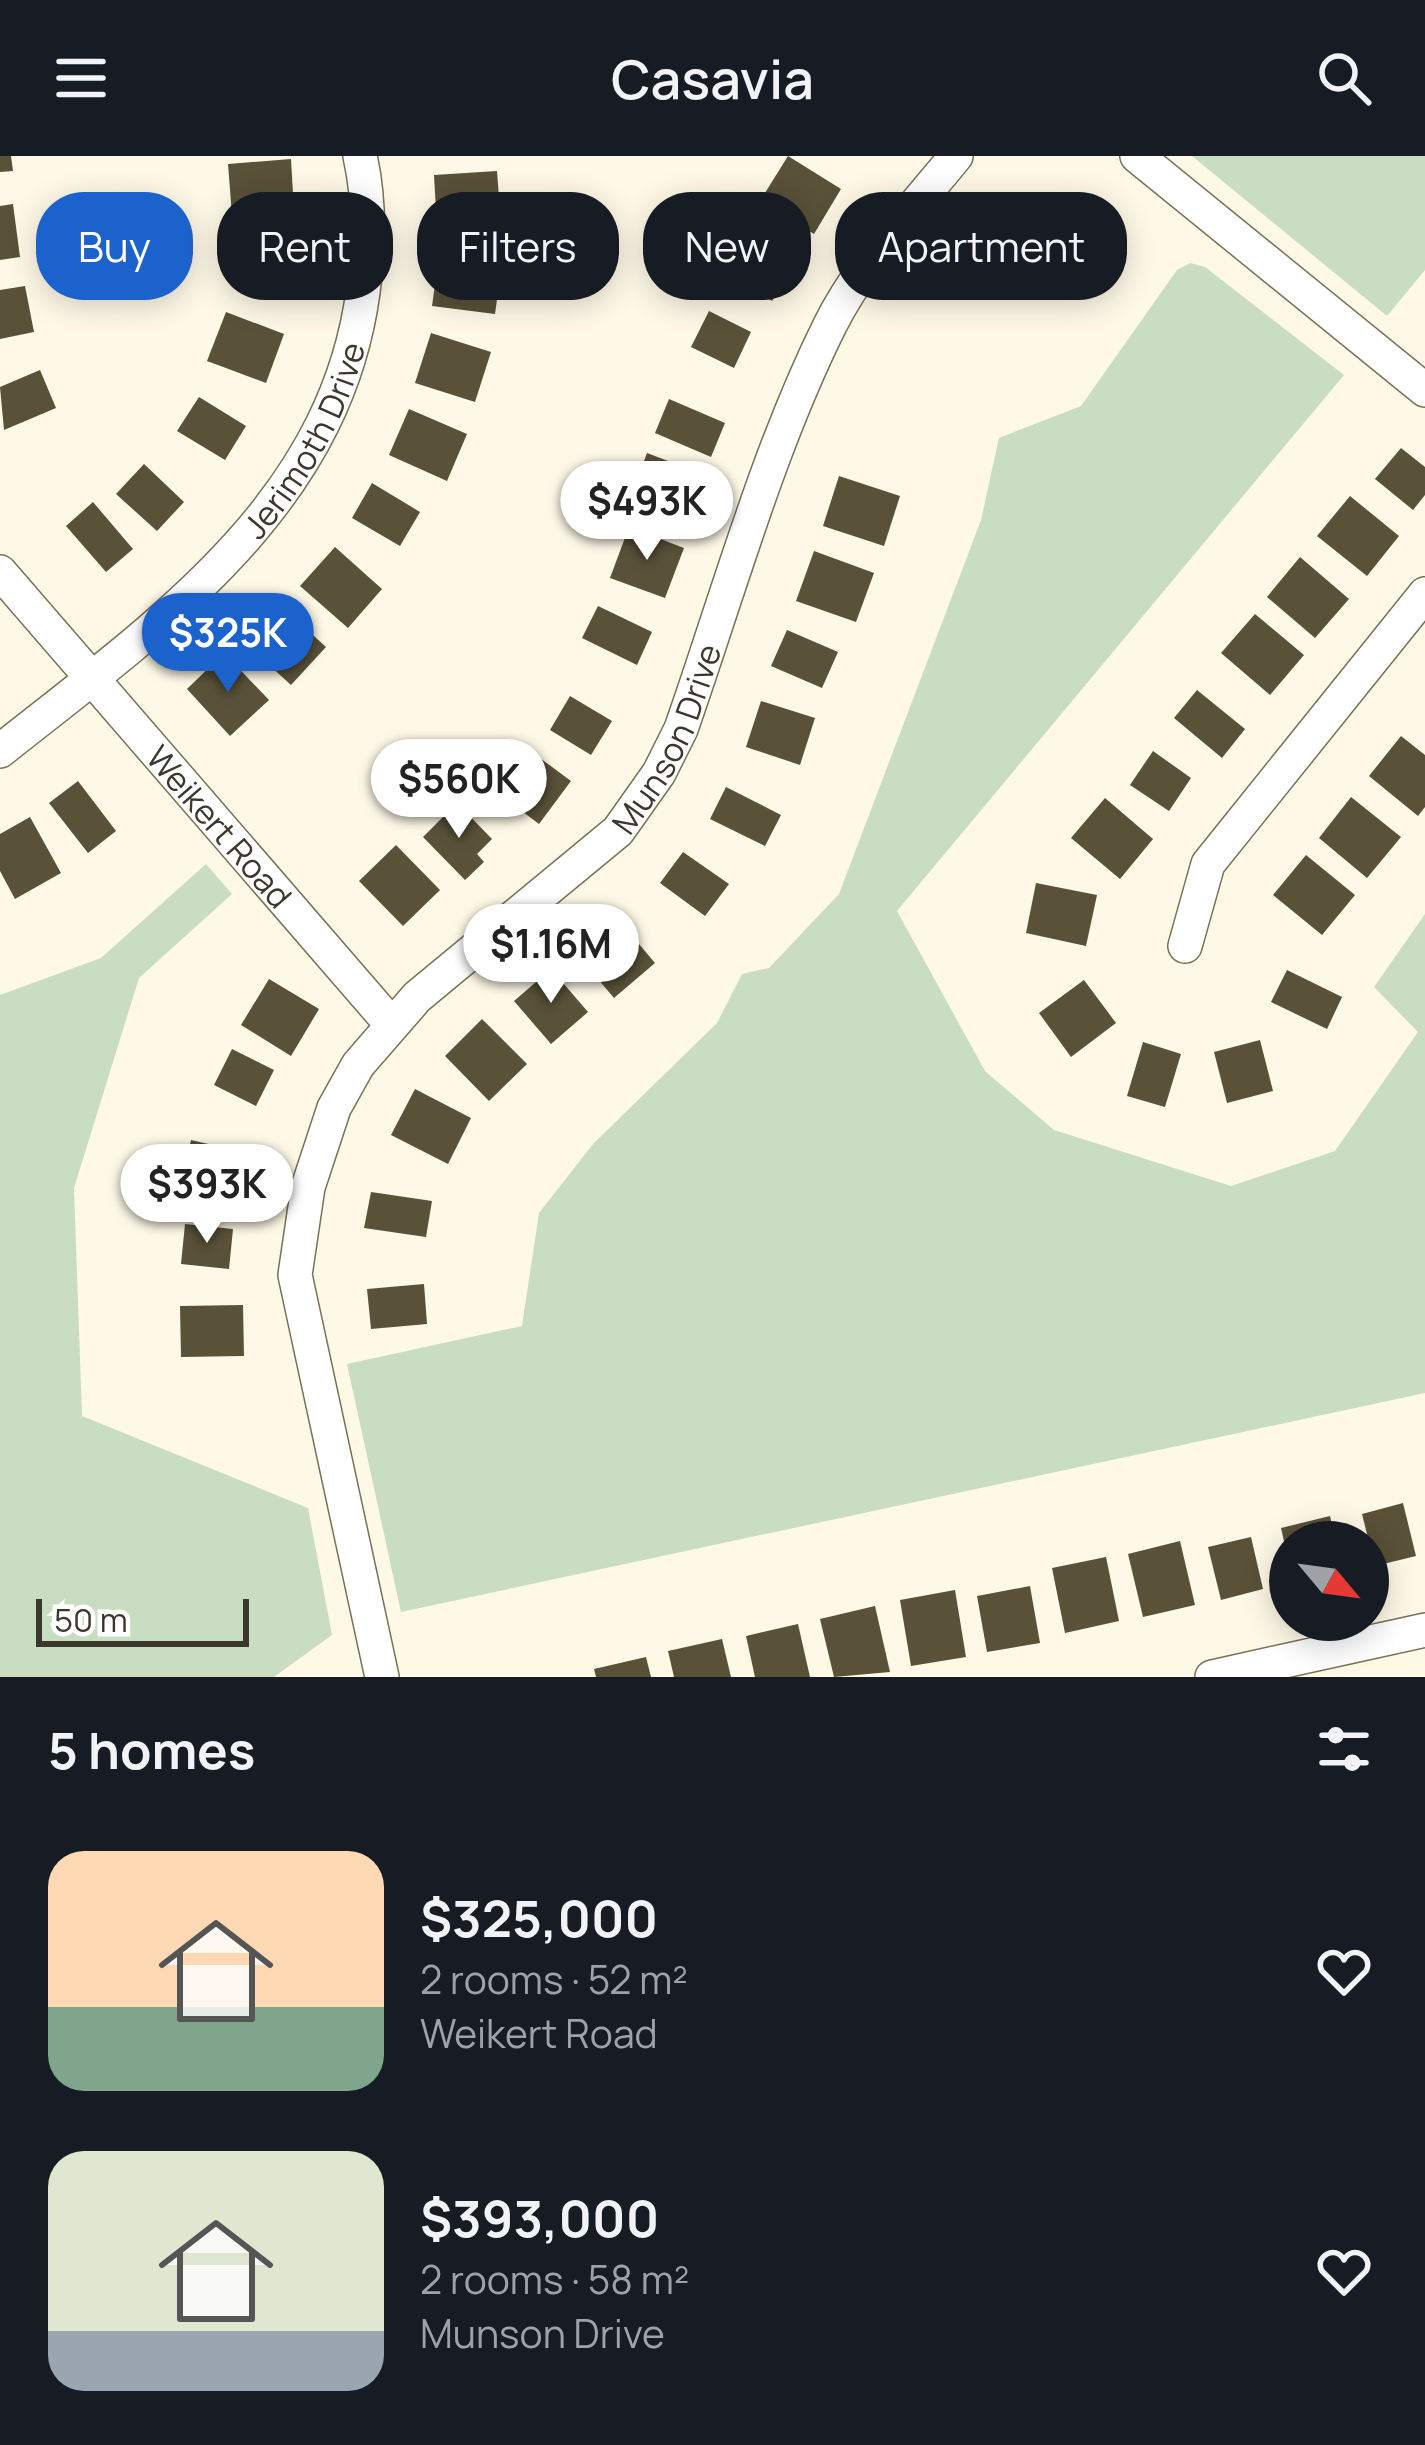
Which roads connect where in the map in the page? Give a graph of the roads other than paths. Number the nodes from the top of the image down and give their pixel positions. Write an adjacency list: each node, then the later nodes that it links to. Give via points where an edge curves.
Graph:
1 (360, 156): 7 (street, Jerimoth Drive, via 367,261 358,329 329,422 281,499 218,568)
2 (956, 156): 10 (street, Munson Drive, via 831,322 659,773 618,831)
3 (1137, 156): 4 (street)
4 (1425, 389)
5 (0, 572): 7 (street, Weikert Road)
6 (1425, 594): 9 (street, via 1208,864)
7 (92, 678): 8 (street, Jerimoth Drive); 10 (street, Weikert Road)
8 (0, 751)
9 (1185, 946)
10 (391, 1024): 12 (street, Munson Drive, via 334,1108 308,1186 295,1275)
11 (1425, 1630): 13 (street)
12 (382, 1677)
13 (1212, 1677)

